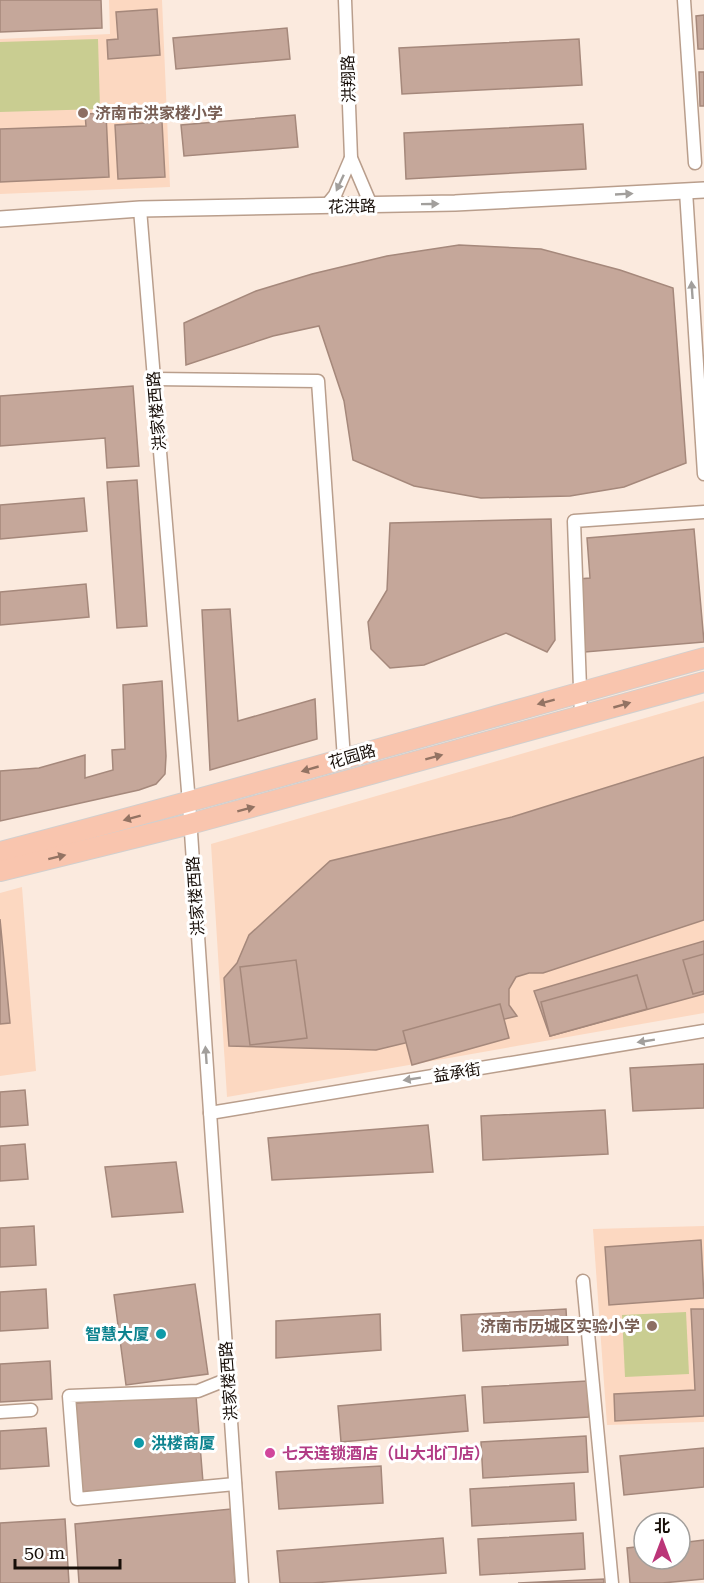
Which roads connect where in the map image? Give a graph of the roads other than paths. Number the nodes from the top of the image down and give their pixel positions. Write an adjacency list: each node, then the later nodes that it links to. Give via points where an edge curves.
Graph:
1 (345, 0): 3 (street, 洪翔路)
2 (684, 0): 4 (street)
3 (351, 158): 7 (street, 洪翔路); 8 (street, 洪翔路, one-way to 8)
4 (694, 163)
5 (704, 190): 6 (street, 花洪路)
6 (686, 191): 7 (street, 花洪路, one-way to 6); 12 (street, one-way to 6)
7 (371, 205): 8 (street, 花洪路)
8 (326, 206): 9 (street, 花洪路)
9 (140, 209): 10 (street, 花洪路); 11 (street, 洪家楼西路)
10 (0, 219)
11 (154, 379): 18 (street, via 318,381); 19 (street, 洪家楼西路)
12 (704, 474)
13 (704, 512): 16 (street, via 574,521)
14 (704, 658): 16 (main road, 花园路)
15 (704, 682): 17 (main road, 花园路, one-way to 15)
16 (580, 692): 17 (street); 18 (main road, 花园路, one-way to 18)
17 (581, 716): 20 (main road, 花园路, one-way to 17)
18 (344, 759): 19 (main road, 花园路, one-way to 19)
19 (189, 803): 20 (street, 洪家楼西路); 21 (main road, 花园路, one-way to 21)
20 (190, 824): 22 (main road, 花园路, one-way to 20); 24 (street, 洪家楼西路, one-way to 20)
21 (0, 852)
22 (0, 871)
23 (704, 1031): 24 (street, 益承街, one-way to 24)
24 (210, 1113): 26 (street, 洪家楼西路)
25 (583, 1281): 31 (street)
26 (228, 1379): 29 (street, 洪家楼西路); 29 (street, via 198,1391 69,1396 77,1499)
27 (31, 1410): 28 (street)
28 (0, 1412)
29 (236, 1484): 30 (street, 洪家楼西路)
30 (242, 1583)
31 (612, 1583)

